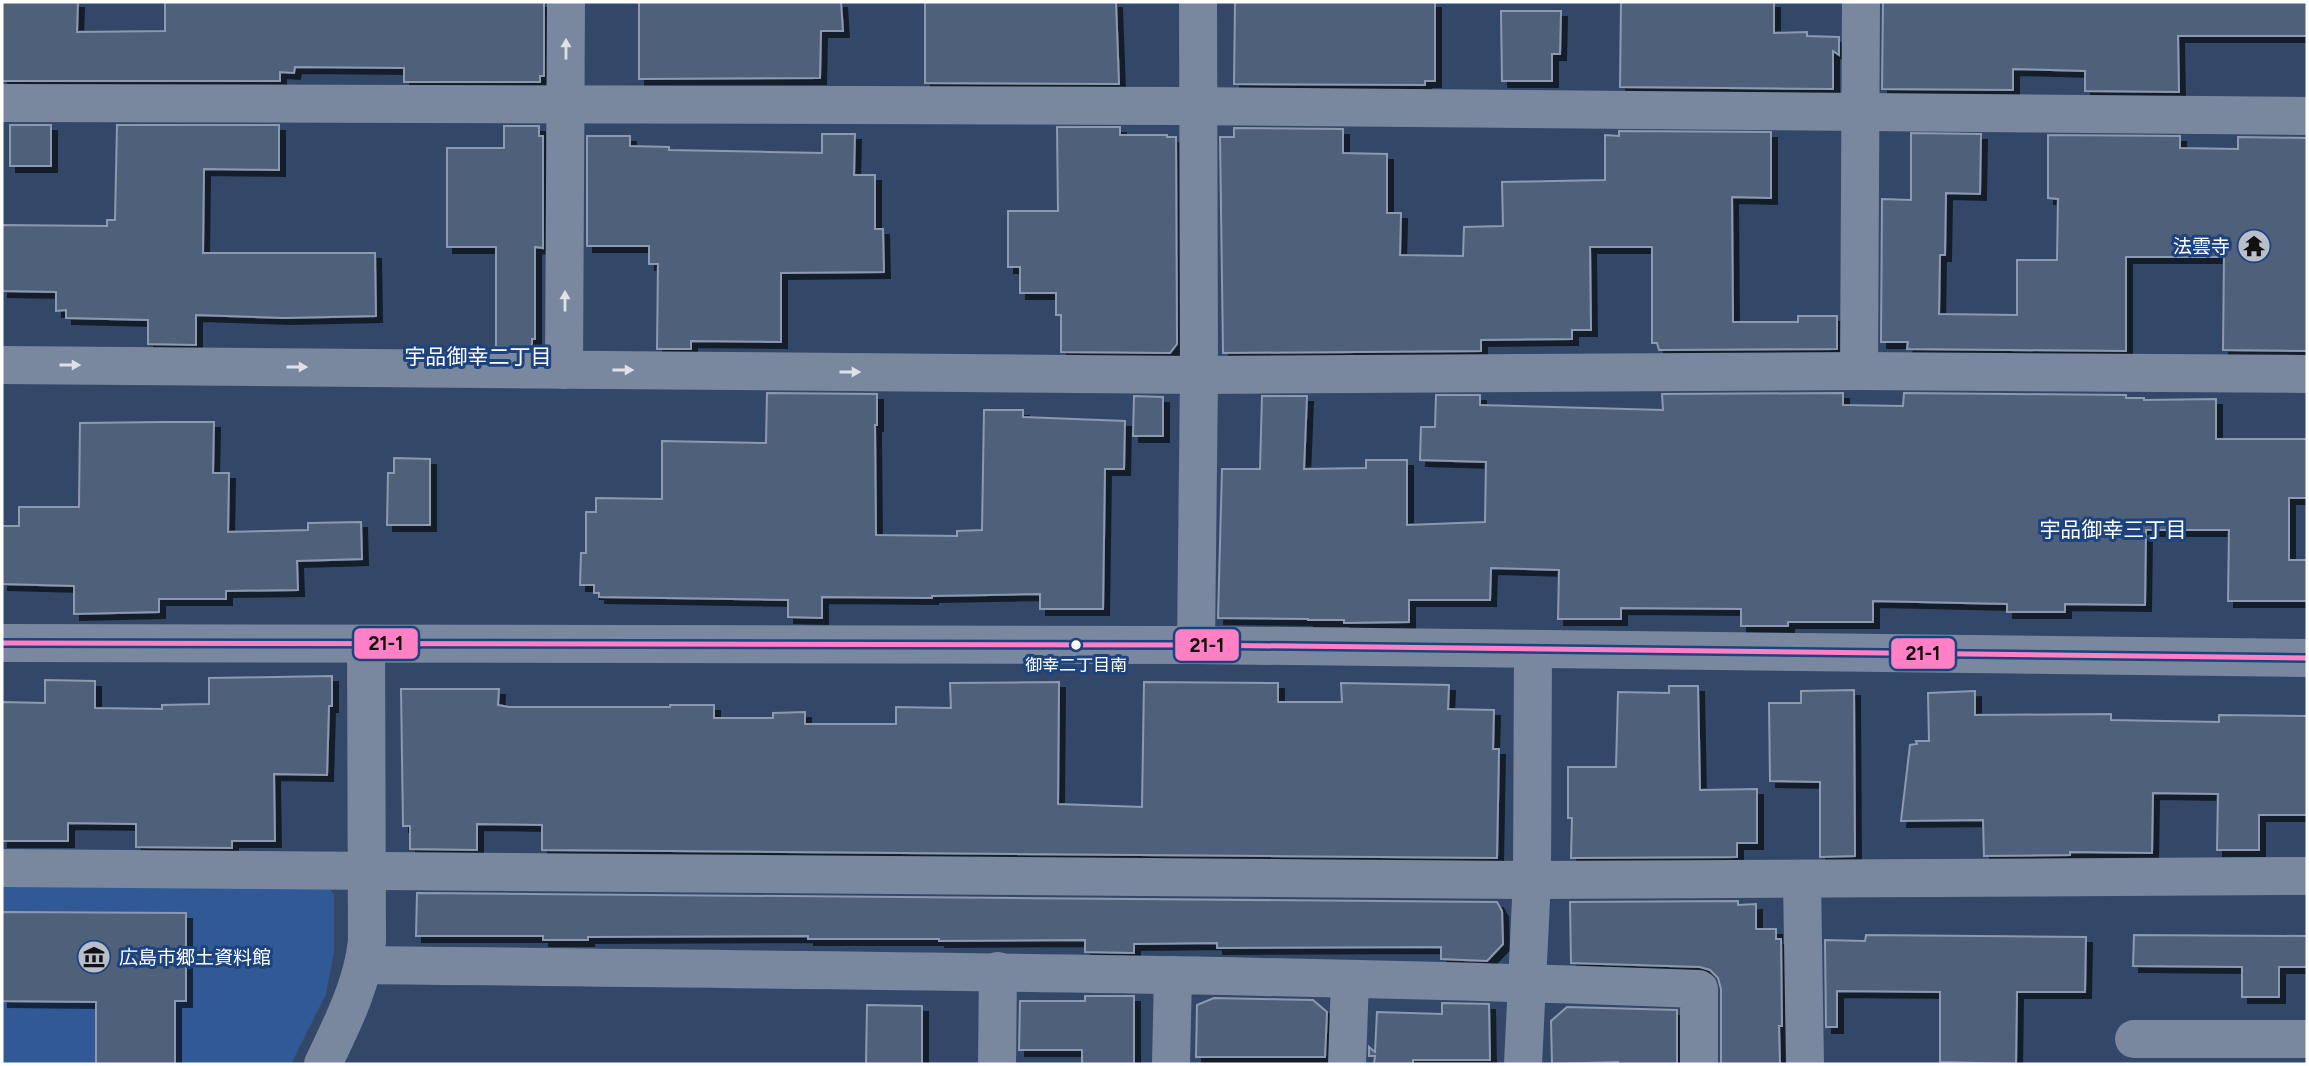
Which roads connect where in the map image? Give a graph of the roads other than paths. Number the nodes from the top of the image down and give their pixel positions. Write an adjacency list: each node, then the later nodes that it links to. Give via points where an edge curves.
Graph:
1 (566, 2): 5 (street, one-way to 1)
2 (1198, 2): 6 (street)
3 (1861, 2): 7 (street)
4 (2, 103): 5 (street)
5 (566, 103): 6 (street); 10 (street, one-way to 5)
6 (1199, 104): 7 (street); 13 (street)
7 (1861, 110): 8 (street); 11 (street)
8 (2307, 116)
9 (2, 365): 10 (street, one-way to 10)
10 (565, 370): 13 (street, one-way to 13)
11 (1859, 371): 12 (street); 13 (street)
12 (2307, 374)
13 (1199, 375): 16 (street)
14 (2, 643): 15 (street)
15 (366, 644): 16 (street); 20 (street)
16 (1196, 645): 17 (street)
17 (1533, 649): 18 (street); 22 (street)
18 (2307, 658)
19 (2, 867): 20 (street)
20 (368, 871): 22 (street); 24 (street)
21 (2307, 876): 23 (street)
22 (1532, 880): 23 (street); 28 (street)
23 (1802, 880): 37 (street)
24 (365, 965): 25 (street); 31 (street)
25 (998, 971): 26 (street); 32 (street)
26 (1172, 975): 27 (street); 33 (street)
27 (1350, 979): 28 (street); 34 (street)
28 (1527, 982): 35 (street); 36 (street, via 1699,989)
29 (2134, 1039): 30 (street)
30 (2307, 1039)
31 (323, 1064)
32 (997, 1064)
33 (1171, 1064)
34 (1347, 1064)
35 (1523, 1064)
36 (1699, 1064)
37 (1805, 1064)

